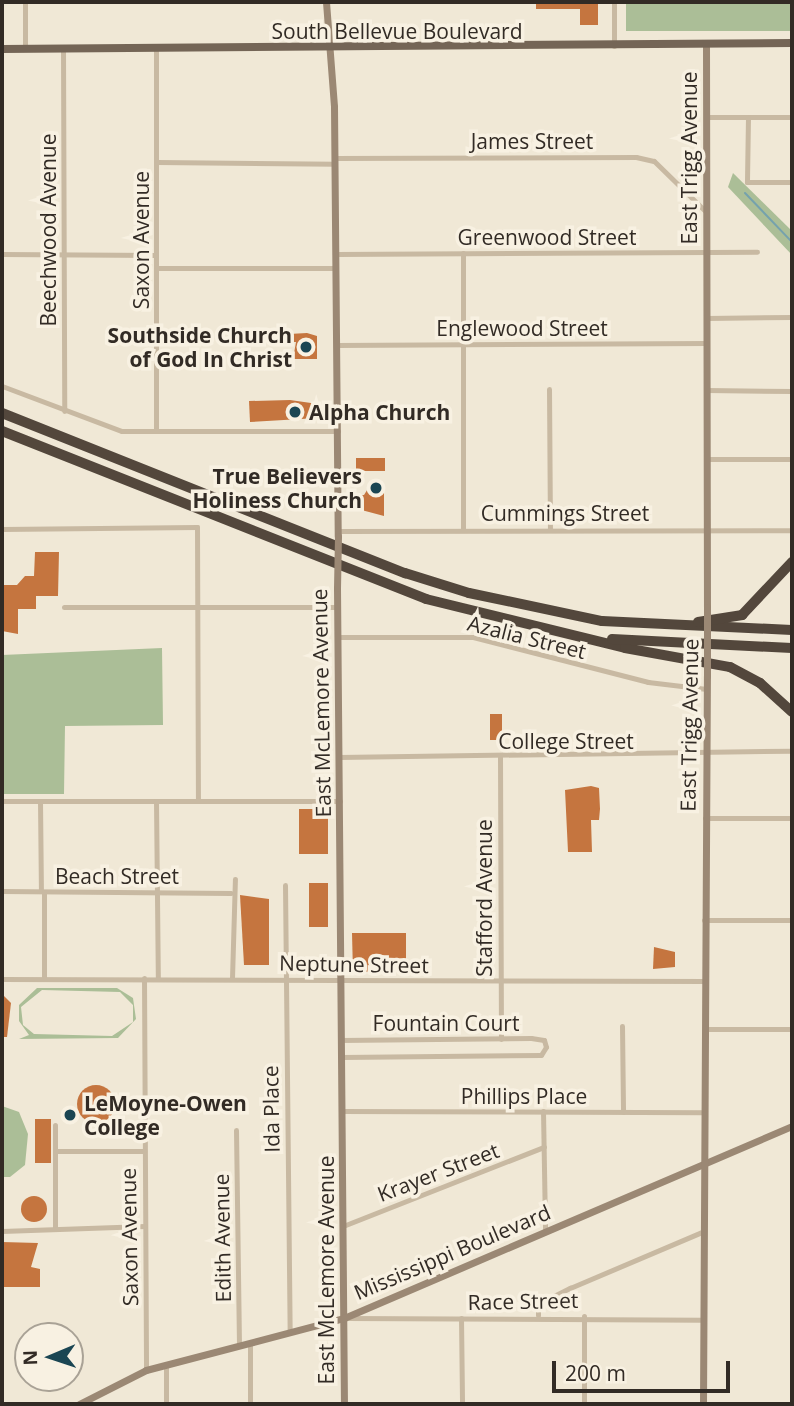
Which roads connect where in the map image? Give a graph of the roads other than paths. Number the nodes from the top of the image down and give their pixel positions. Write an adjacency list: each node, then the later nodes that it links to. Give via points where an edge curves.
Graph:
1 (25, 2): 10 (street)
2 (326, 2): 11 (main road, East McLemore Avenue)
3 (614, 2): 6 (street)
4 (792, 43): 5 (main road, South Bellevue Boulevard)
5 (706, 45): 6 (main road, South Bellevue Boulevard); 12 (main road, East Trigg Avenue)
6 (614, 46): 11 (main road, South Bellevue Boulevard)
7 (63, 48): 8 (main road, South Bellevue Boulevard); 10 (main road, South Bellevue Boulevard); 23 (street, Beechwood Avenue)
8 (156, 48): 11 (main road, South Bellevue Boulevard); 16 (street, Saxon Avenue)
9 (2, 49): 10 (main road, South Bellevue Boulevard)
10 (25, 49)
11 (332, 49): 15 (main road, East McLemore Avenue)
12 (706, 117): 13 (street); 18 (main road, East Trigg Avenue)
13 (748, 117): 14 (street); 17 (street, via 747,182)
14 (792, 117)
15 (335, 161): 16 (street, James Street); 18 (street, James Street, via 636,157 654,161); 24 (main road, East McLemore Avenue)
16 (157, 162): 25 (street, Saxon Avenue)
17 (792, 182)
18 (707, 212): 19 (main road, East Trigg Avenue)
19 (707, 252): 20 (street, Greenwood Street); 21 (street, Greenwood Street); 29 (main road, East Trigg Avenue)
20 (757, 252)
21 (463, 253): 24 (street, Greenwood Street); 32 (street)
22 (2, 254): 23 (street)
23 (63, 254): 25 (street); 37 (street, Beechwood Avenue)
24 (337, 254): 27 (main road, East McLemore Avenue)
25 (156, 255): 26 (street, Saxon Avenue)
26 (156, 268): 27 (street); 40 (street, Saxon Avenue)
27 (337, 268): 31 (main road, East McLemore Avenue)
28 (792, 317): 29 (street)
29 (707, 318): 30 (main road, East Trigg Avenue)
30 (707, 343): 32 (street, Englewood Street); 35 (main road, East Trigg Avenue)
31 (337, 345): 32 (street, Englewood Street); 41 (main road, East McLemore Avenue)
32 (463, 345): 47 (street)
33 (2, 386): 37 (street)
34 (550, 389): 44 (street)
35 (707, 390): 36 (street); 42 (main road, East Trigg Avenue)
36 (792, 391)
37 (64, 411): 40 (street, via 122,431)
38 (2, 413): 54 (highway, via 431,582 554,613)
39 (2, 431): 56 (highway, via 374,581 476,614)
40 (156, 431): 41 (street)
41 (338, 431): 49 (main road, East McLemore Avenue)
42 (707, 459): 43 (street); 45 (main road, East Trigg Avenue)
43 (792, 459)
44 (550, 528): 45 (street, Cummings Street); 47 (street, Cummings Street)
45 (708, 528): 48 (street, Cummings Street); 59 (main road, East Trigg Avenue, bridge)
46 (2, 529): 51 (street, via 197,527)
47 (463, 529): 49 (street, Cummings Street)
48 (792, 530)
49 (337, 533): 53 (main road, East McLemore Avenue, bridge)
50 (792, 562): 54 (highway, via 742,615)
51 (199, 605): 52 (street); 53 (street); 65 (street)
52 (64, 607)
53 (337, 607): 57 (main road, East McLemore Avenue)
54 (672, 627): 55 (highway)
55 (792, 630)
56 (576, 635): 58 (highway, via 675,645); 60 (highway, via 730,667 760,683)
57 (338, 637): 59 (street, Azalia Street, via 473,637 648,682); 63 (main road, East McLemore Avenue)
58 (792, 648)
59 (707, 690): 61 (main road, East Trigg Avenue)
60 (792, 712)
61 (707, 751): 62 (street, College Street); 64 (street, College Street); 70 (main road, East Trigg Avenue)
62 (792, 751)
63 (339, 757): 64 (street, College Street); 69 (main road, East McLemore Avenue)
64 (500, 757): 86 (street, Stafford Avenue)
65 (198, 800): 68 (street); 69 (street)
66 (2, 801): 67 (street)
67 (40, 801): 68 (street); 76 (street)
68 (156, 801): 75 (street)
69 (340, 801): 88 (main road, East McLemore Avenue)
70 (705, 818): 71 (street); 78 (main road, East Trigg Avenue)
71 (792, 818)
72 (235, 879): 77 (street)
73 (285, 885): 83 (street, Ida Place)
74 (2, 891): 76 (street, Beach Street)
75 (157, 891): 76 (street, Beach Street); 77 (street, Beach Street); 81 (street)
76 (43, 892): 85 (street)
77 (231, 893): 82 (street)
78 (704, 920): 79 (street); 87 (main road, East Trigg Avenue)
79 (792, 920)
80 (144, 978): 81 (street, Neptune Street); 85 (street, Neptune Street); 108 (street, Saxon Avenue)
81 (158, 978): 82 (street, Neptune Street)
82 (232, 978): 83 (street, Neptune Street)
83 (285, 978): 88 (street, Neptune Street, via 335,977); 122 (street, Ida Place)
84 (2, 979): 85 (street, Neptune Street)
85 (44, 979)
86 (500, 981): 87 (street, Neptune Street); 88 (street, Neptune Street); 94 (street, Stafford Avenue)
87 (705, 981): 90 (main road, East Trigg Avenue)
88 (341, 982): 95 (main road, East McLemore Avenue)
89 (622, 1026): 101 (street)
90 (705, 1029): 91 (street); 102 (main road, East Trigg Avenue)
91 (792, 1029)
92 (438, 1039): 93 (street, Fountain Court); 95 (street, Fountain Court); 96 (street)
93 (455, 1039): 94 (street, Fountain Court); 97 (street)
94 (501, 1039): 97 (street, Fountain Court, via 540,1038 546,1052)
95 (341, 1040): 98 (main road, East McLemore Avenue)
96 (438, 1056): 97 (street, Fountain Court); 98 (street, Fountain Court)
97 (455, 1056)
98 (342, 1057): 99 (main road, East McLemore Avenue)
99 (342, 1111): 100 (street, Phillips Place); 112 (main road, East McLemore Avenue)
100 (544, 1111): 101 (street, Phillips Place); 106 (street)
101 (623, 1112): 102 (street, Phillips Place)
102 (705, 1112): 109 (main road, East Trigg Avenue)
103 (55, 1125): 107 (street)
104 (792, 1126): 109 (main road, Mississippi Boulevard); 110 (street)
105 (236, 1130): 124 (street, Edith Avenue)
106 (544, 1147): 112 (street, Krayer Street); 114 (street)
107 (56, 1151): 108 (street); 113 (street)
108 (144, 1151): 111 (street, Saxon Avenue)
109 (704, 1164): 114 (main road, Mississippi Boulevard); 116 (main road, East Trigg Avenue)
110 (792, 1186)
111 (145, 1226): 113 (street); 126 (street, Saxon Avenue)
112 (343, 1226): 119 (main road, East McLemore Avenue)
113 (55, 1229): 115 (street)
114 (545, 1230): 119 (main road, Mississippi Boulevard)
115 (2, 1231)
116 (702, 1232): 117 (street, via 538,1304); 121 (main road, East Trigg Avenue)
117 (538, 1315): 118 (street, Race Street); 120 (street, Race Street)
118 (584, 1316): 121 (street, Race Street); 132 (street)
119 (344, 1318): 120 (street, Race Street); 122 (main road, Mississippi Boulevard); 130 (main road, East McLemore Avenue)
120 (461, 1318): 131 (street)
121 (702, 1320): 133 (main road, East Trigg Avenue)
122 (290, 1333): 123 (main road, Mississippi Boulevard)
123 (250, 1344): 124 (main road, Mississippi Boulevard); 129 (street)
124 (239, 1346): 125 (main road, Mississippi Boulevard)
125 (166, 1364): 126 (main road, Mississippi Boulevard); 128 (street)
126 (146, 1370): 127 (main road, Mississippi Boulevard)
127 (79, 1404)
128 (166, 1404)
129 (250, 1404)
130 (344, 1404)
131 (462, 1404)
132 (584, 1404)
133 (703, 1404)

